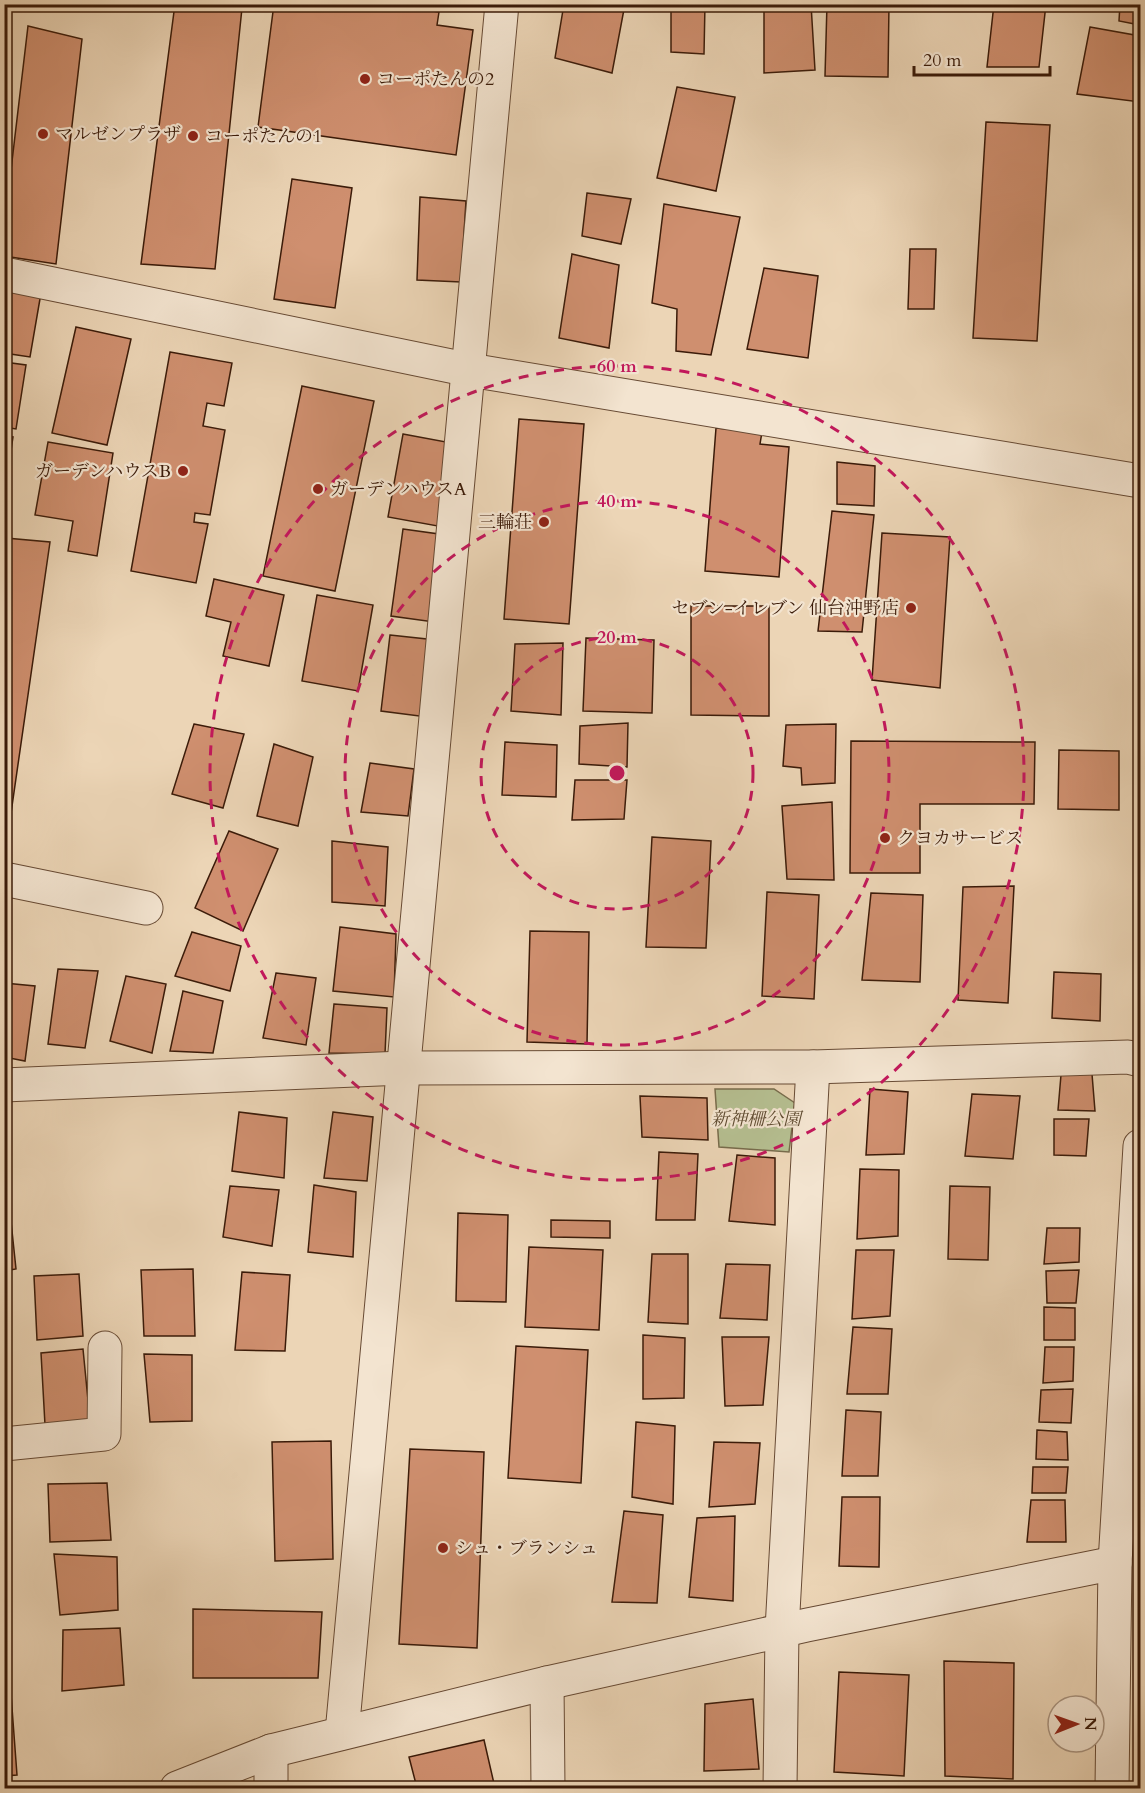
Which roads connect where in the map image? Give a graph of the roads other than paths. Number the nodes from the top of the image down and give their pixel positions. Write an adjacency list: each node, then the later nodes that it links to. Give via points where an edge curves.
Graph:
1 (502, 4): 3 (street)
2 (4, 274): 3 (street)
3 (470, 370): 4 (street); 9 (street)
4 (1140, 481)
5 (4, 879): 6 (street)
6 (146, 908)
7 (1140, 1060): 8 (street, via 1128,1057)
8 (813, 1067): 9 (street); 15 (street)
9 (402, 1068): 10 (street); 17 (street)
10 (4, 1085)
11 (1140, 1146): 14 (street)
12 (105, 1348): 13 (street, via 104,1434)
13 (4, 1444)
14 (1114, 1563): 15 (street); 23 (street)
15 (783, 1630): 16 (street); 22 (street)
16 (547, 1683): 17 (street); 21 (street)
17 (342, 1733): 18 (street)
18 (271, 1751): 19 (street); 20 (street)
19 (177, 1788)
20 (271, 1788)
21 (548, 1788)
22 (780, 1788)
23 (1112, 1788)

